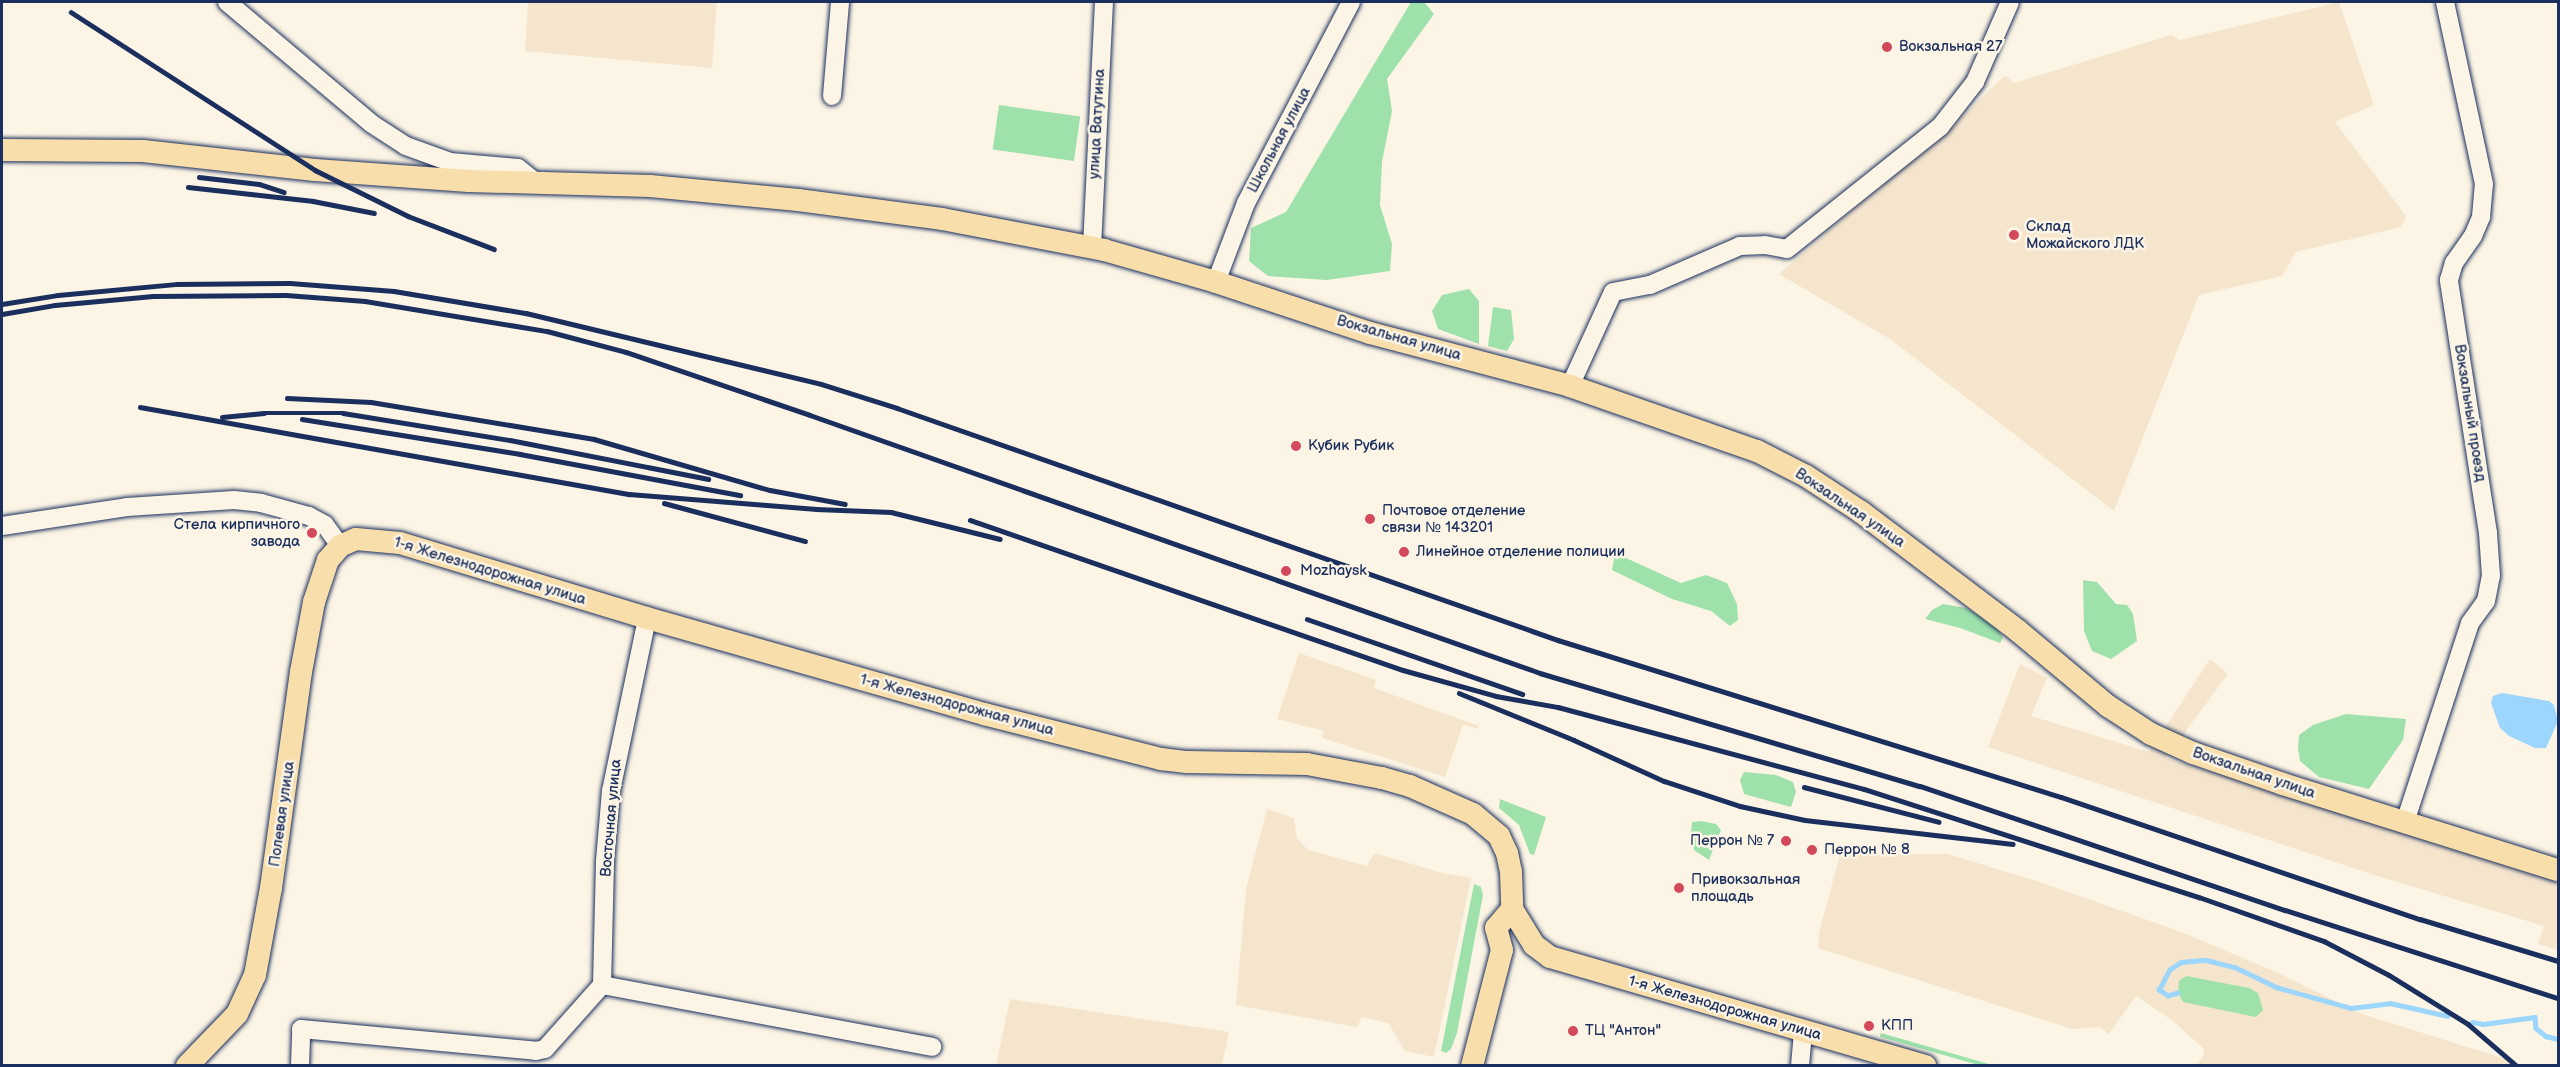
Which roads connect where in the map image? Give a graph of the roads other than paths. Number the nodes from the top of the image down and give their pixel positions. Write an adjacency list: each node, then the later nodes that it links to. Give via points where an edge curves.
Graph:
1 (226, 2): 9 (street, via 372,124 406,146 450,162 518,168)
2 (840, 2): 7 (street)
3 (1104, 2): 10 (street, улица Ватутина)
4 (1351, 2): 11 (street, Школьная улица, via 1246,203)
5 (2010, 2): 12 (street, via 1975,82 1940,127 1787,249 1740,246 1650,285 1613,292)
6 (2445, 2): 16 (street, Вокзальный проезд, via 2484,184 2481,217 2454,263 2449,280 2488,533 2491,576 2486,601 2470,623)
7 (832, 96)
8 (2, 150): 9 (main road, Вокзальная улица, via 143,151 315,170)
9 (535, 182): 10 (main road, Вокзальная улица, via 650,186 798,200 942,219)
10 (1092, 247): 11 (main road, Вокзальная улица)
11 (1216, 282): 12 (main road, Вокзальная улица, via 1370,333)
12 (1570, 386): 16 (main road, Вокзальная улица, via 1731,441 1806,476 1861,512 2017,630 2114,710 2151,734 2193,753)
13 (2, 526): 14 (street, via 127,507 234,500 309,516 325,525)
14 (340, 546): 15 (main road, 1-я Железнодорожная улица, via 350,540 366,539 400,543); 22 (main road, Полевая улица, via 324,568 314,602 259,963 237,1014)
15 (647, 618): 18 (main road, 1-я Железнодорожная улица, via 984,714 1161,759 1307,764 1410,786 1465,809 1499,836 1512,872); 19 (street, Восточная улица, via 610,791)
16 (2405, 822): 17 (main road, Вокзальная улица)
17 (2559, 870)
18 (1512, 931): 20 (main road, 1-я Железнодорожная улица, via 1550,957); 24 (main road)
19 (602, 985): 21 (street); 23 (street, via 545,1049 301,1029)
20 (1803, 1030): 25 (street); 26 (main road, 1-я Железнодорожная улица)
21 (932, 1047)
22 (187, 1065)
23 (300, 1065)
24 (1472, 1065)
25 (1800, 1065)
26 (1926, 1065)

